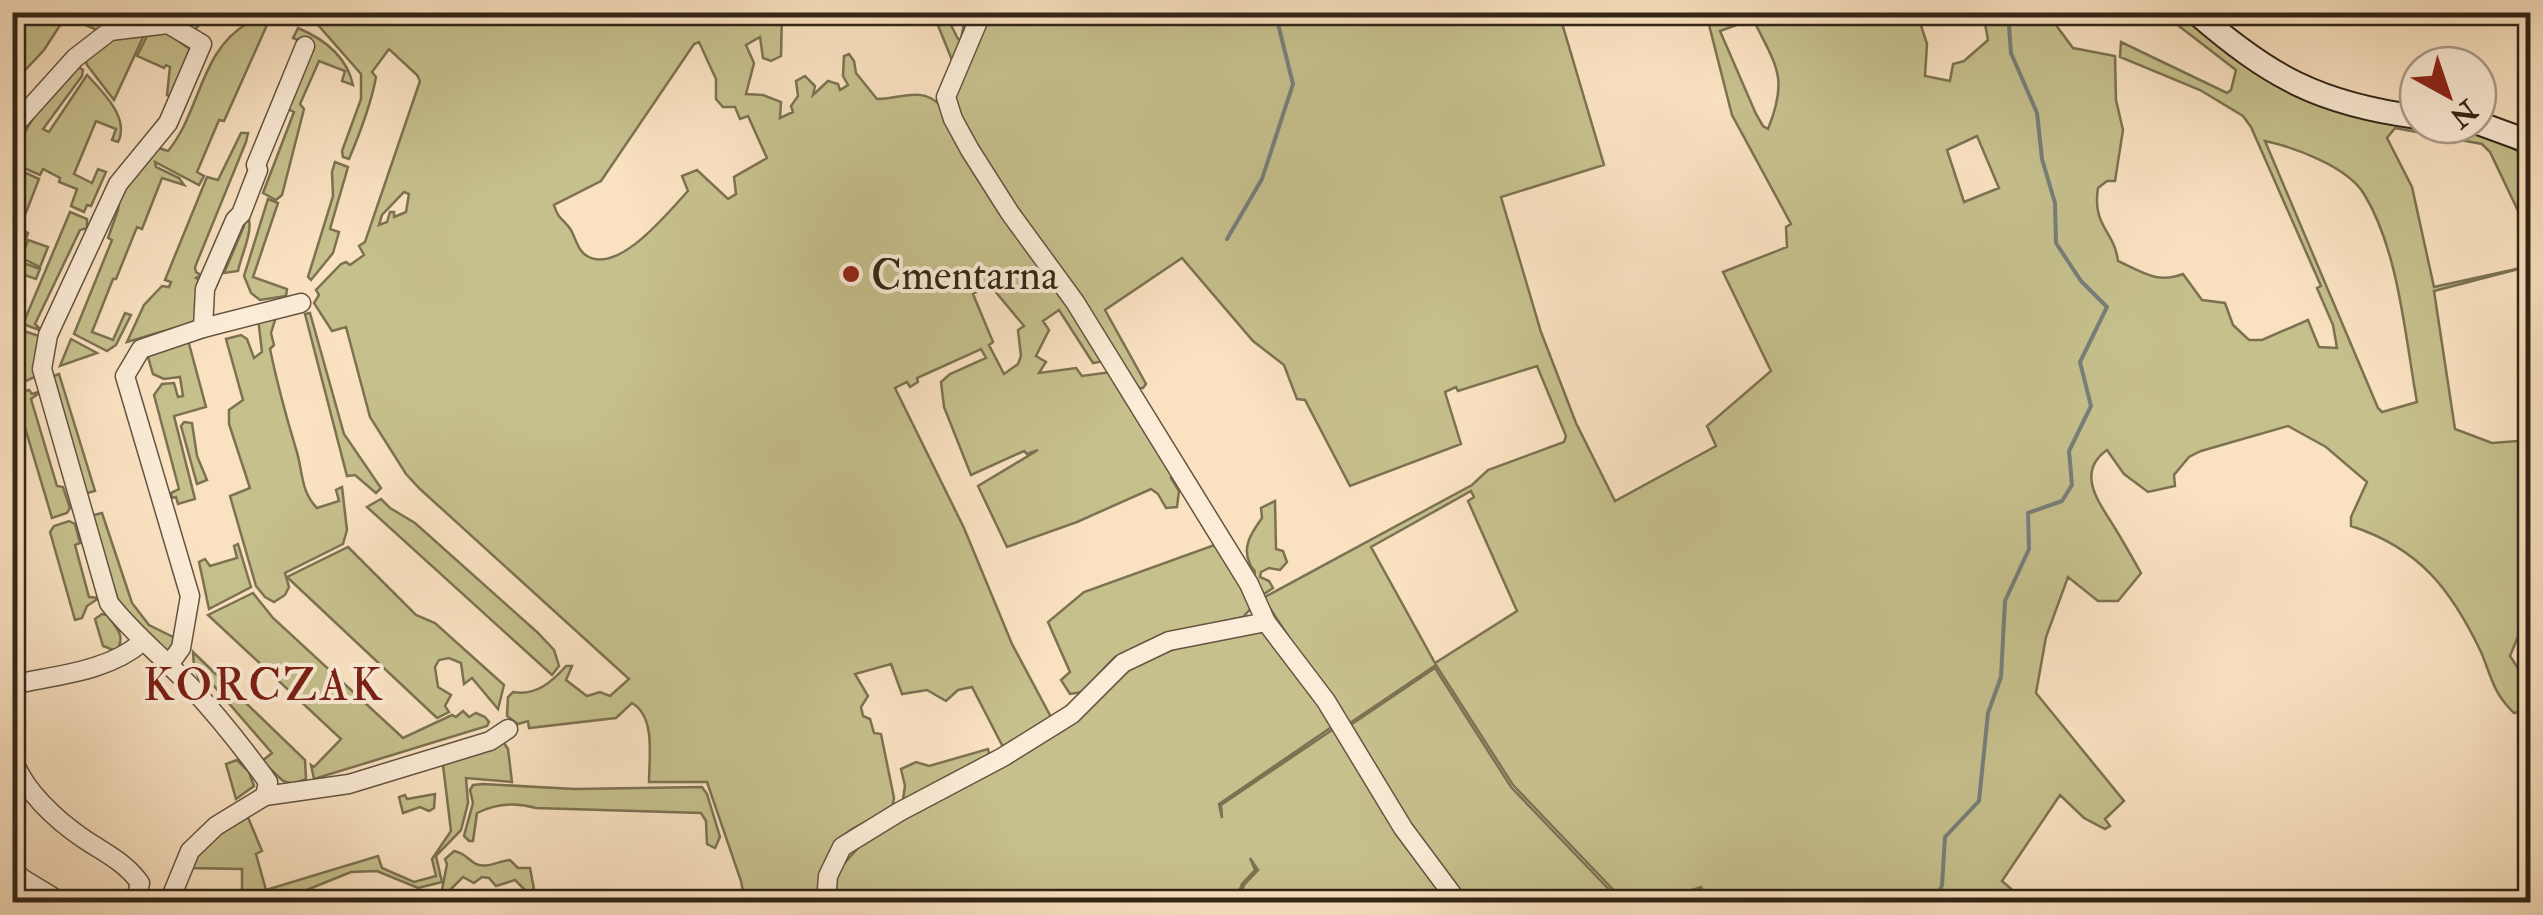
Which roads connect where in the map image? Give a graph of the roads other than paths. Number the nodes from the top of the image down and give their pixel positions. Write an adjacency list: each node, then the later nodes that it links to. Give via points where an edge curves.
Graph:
1 (982, 12): 10 (street, via 946,98 953,119 1010,213 1076,302)
2 (2195, 12): 4 (main road, via 2268,70 2307,91)
3 (305, 46): 9 (street, via 205,290)
4 (2398, 114)
5 (12, 128): 11 (street, via 74,58 110,31 168,24 202,44 168,124 118,184 42,358 109,603)
6 (2498, 130): 7 (main road)
7 (2530, 142)
8 (300, 303): 9 (street)
9 (204, 328): 12 (street, via 141,349 125,376 190,596 181,648)
10 (1266, 622): 21 (street, via 1169,642 1123,664 1072,714 842,847 828,876); 22 (street)
11 (142, 642): 12 (street); 13 (street, via 102,664)
12 (168, 666): 16 (street, via 252,759 268,782)
13 (12, 685)
14 (508, 729): 16 (street, via 348,784)
15 (12, 756): 19 (street, via 45,807 128,866 140,883)
16 (266, 796): 20 (street, via 216,826 190,851)
17 (12, 868): 18 (street)
18 (61, 902)
19 (135, 902)
20 (169, 902)
21 (826, 902)
22 (1458, 902)

